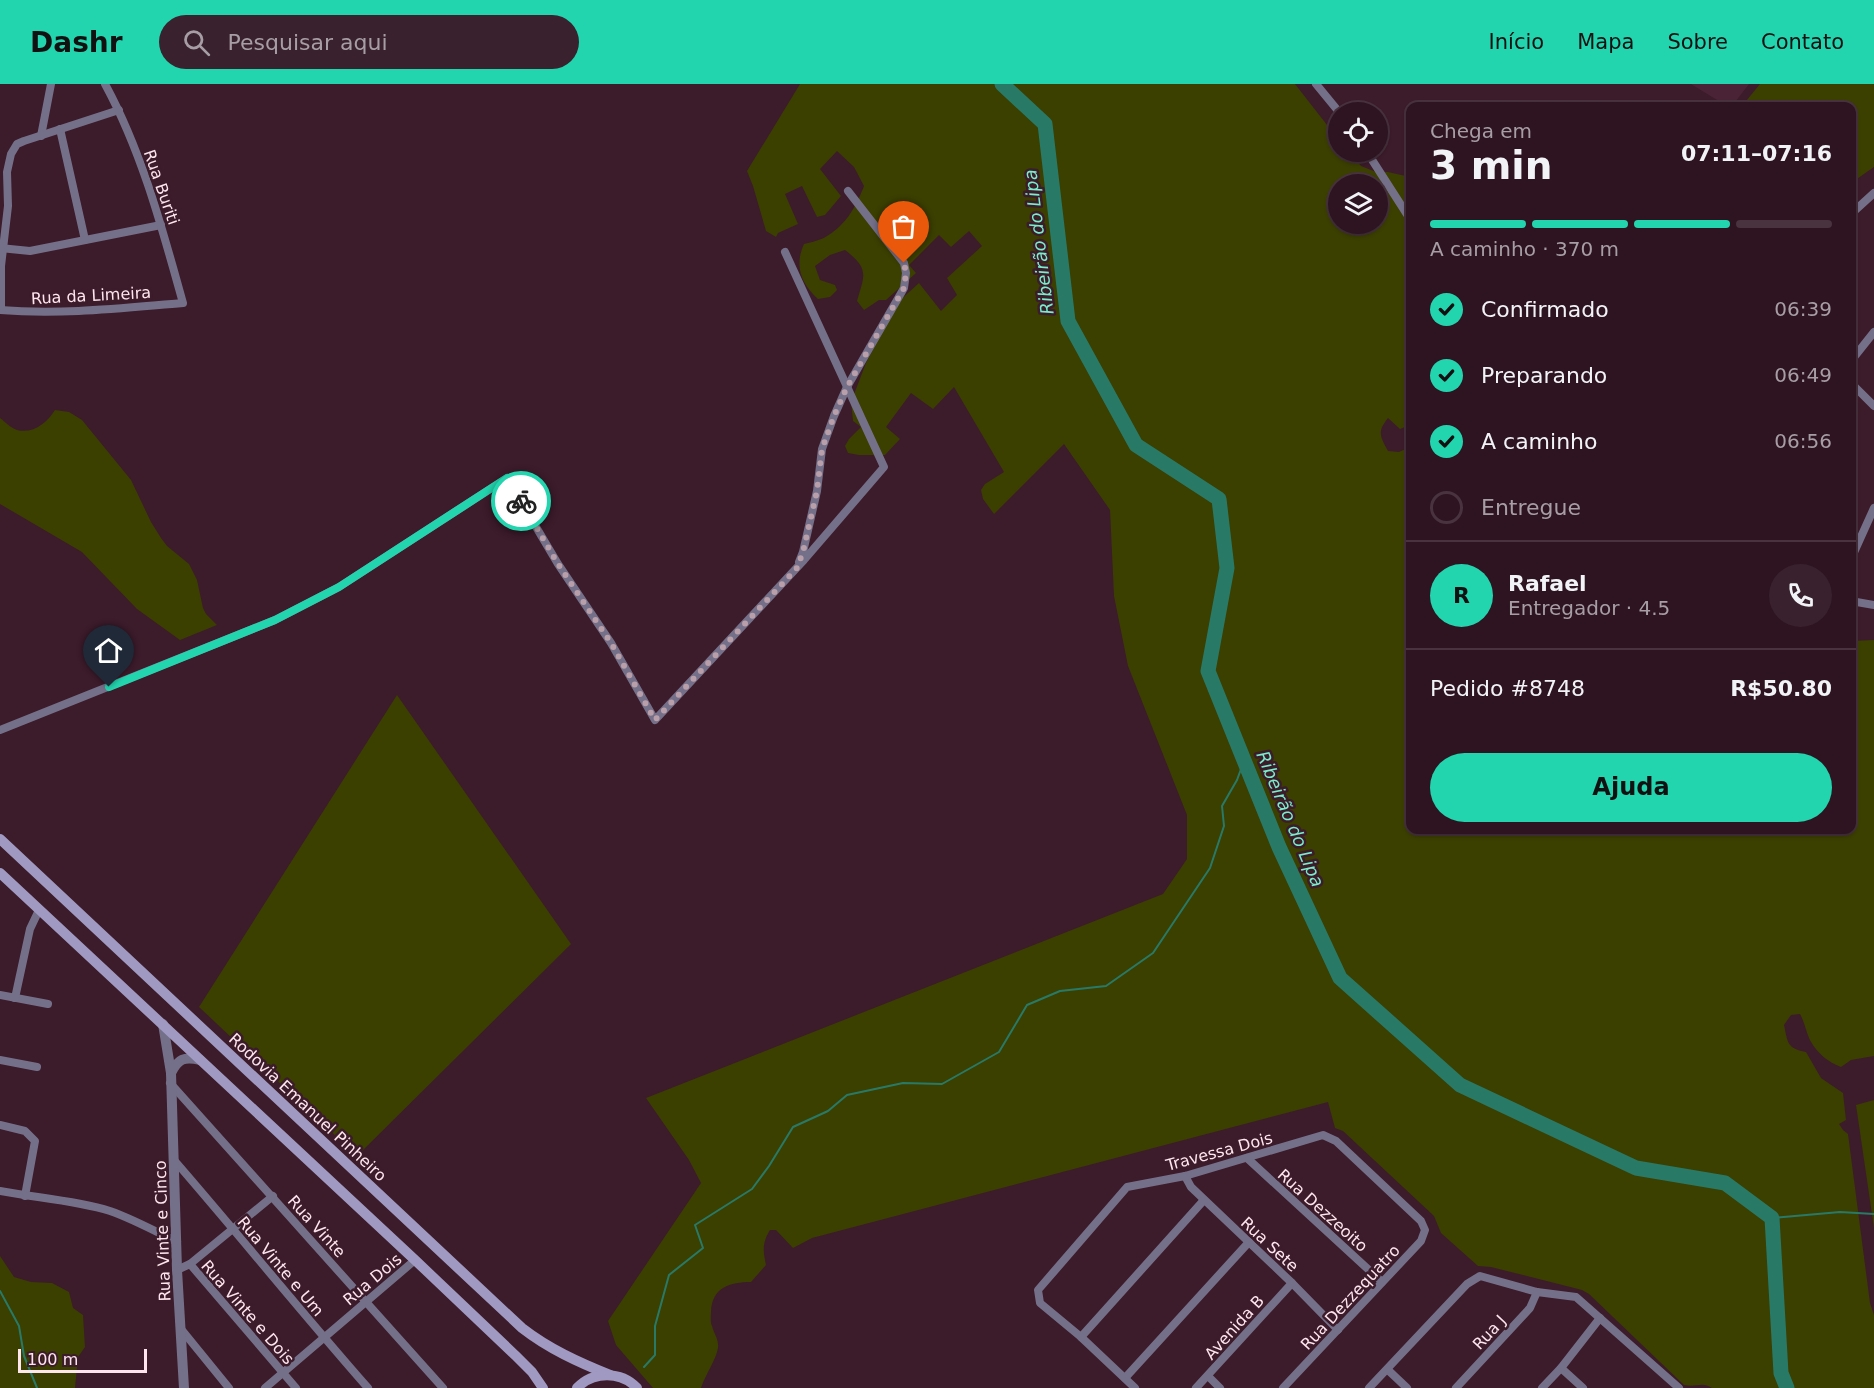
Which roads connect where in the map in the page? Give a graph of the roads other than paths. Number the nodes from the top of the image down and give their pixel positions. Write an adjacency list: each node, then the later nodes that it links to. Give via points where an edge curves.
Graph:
1 (51, 84): 7 (street)
2 (105, 84): 5 (street, Rua Buriti)
3 (1316, 84): 4 (street)
4 (1331, 102)
5 (119, 110): 6 (street); 13 (street, Rua Buriti)
6 (60, 129): 7 (street); 14 (street)
7 (41, 136): 15 (street, via 17,144 11,154)
8 (1373, 162): 12 (street)
9 (848, 191): 21 (street, via 904,263 906,273 904,288)
10 (1874, 193): 11 (street)
11 (1856, 209)
12 (1406, 213)
13 (161, 225): 14 (street); 17 (street, Rua Buriti)
14 (85, 240): 15 (street, via 30,251)
15 (1, 248): 18 (street)
16 (785, 252): 21 (street)
17 (183, 303): 18 (street, Rua da Limeira, via 88,312)
18 (0, 310)
19 (1874, 332): 20 (street)
20 (1856, 355)
21 (847, 387): 26 (street, via 822,449 817,491); 26 (street, via 884,467)
22 (1856, 388): 23 (street)
23 (1874, 406)
24 (1874, 508): 25 (street)
25 (1856, 548)
26 (797, 568): 29 (street, via 655,720 507,478 339,587 275,620)
27 (1856, 602): 28 (street)
28 (1874, 605)
29 (0, 730)
30 (0, 839): 68 (main road, Rodovia Emanuel Pinheiro, via 522,1328 542,1344)
31 (0, 873): 32 (main road)
32 (39, 910): 34 (street, via 30,929); 36 (main road)
33 (0, 995): 34 (street)
34 (15, 998): 35 (street)
35 (48, 1004)
36 (163, 1024): 38 (main road); 40 (street, Rua Vinte e Cinco)
37 (0, 1060): 39 (street)
38 (200, 1060): 40 (street, via 181,1060); 53 (main road)
39 (37, 1067)
40 (170, 1078): 43 (street, Rua Vinte e Cinco); 47 (street, Rua Vinte)
41 (0, 1125): 46 (street, via 24,1131 34,1141)
42 (1247, 1158): 44 (street, Travessa Dois); 49 (street, Travessa Dois, via 1323,1135 1336,1141); 56 (street, Rua Dezzeoito)
43 (174, 1160): 50 (street, Rua Vinte e Um); 51 (street, Rua Vinte e Cinco)
44 (1185, 1176): 48 (street, Rua Sete); 63 (street, Travessa Dois, via 1127,1187 1038,1290 1040,1303)
45 (0, 1191): 46 (street)
46 (25, 1196): 51 (street, via 107,1210)
47 (273, 1196): 50 (street); 59 (street, Rua Vinte)
48 (1204, 1200): 52 (street, Rua Sete); 63 (street)
49 (1421, 1221): 56 (street, Rua Dezzequatro, via 1425,1230 1421,1241)
50 (233, 1228): 54 (street); 64 (street, Rua Vinte e Um)
51 (177, 1242): 55 (street, Rua Vinte e Cinco)
52 (1249, 1242): 57 (street, Rua Sete); 70 (street)
53 (415, 1260): 59 (street, Rua Dois); 77 (main road, via 515,1355)
54 (190, 1264): 55 (street, Rua Vinte e Dois); 67 (street, Rua Vinte e Dois)
55 (177, 1270): 61 (street, Rua Vinte e Cinco)
56 (1382, 1282): 62 (street, Rua Dezzequatro)
57 (1292, 1283): 62 (street, Rua Sete); 69 (street, Avenida B)
58 (1537, 1292): 60 (street, via 1576,1297); 66 (street, via 1480,1276 1467,1284); 86 (street, Rua J, via 1530,1308)
59 (367, 1301): 64 (street, Rua Dois); 76 (street, Rua Vinte)
60 (1600, 1318): 65 (street); 89 (street)
61 (181, 1329): 71 (street, Rua Vinte e Cinco); 72 (street)
62 (1338, 1330): 83 (street, Rua Dezzequatro)
63 (1081, 1337): 70 (street)
64 (324, 1338): 67 (street, Rua Dois); 75 (street, Rua Vinte e Um)
65 (1561, 1368): 87 (street); 88 (street)
66 (1388, 1370): 84 (street); 85 (street)
67 (283, 1373): 73 (street, Rua Dois); 74 (street, Rua Vinte e Dois)
68 (610, 1375): 78 (main road, via 596,1376); 79 (main road, Rodovia Emanuel Pinheiro)
69 (1208, 1376): 81 (street, Avenida B); 82 (street)
70 (1125, 1378): 80 (street)
71 (184, 1388)
72 (229, 1388)
73 (265, 1388)
74 (296, 1388)
75 (368, 1388)
76 (443, 1388)
77 (543, 1388)
78 (577, 1388)
79 (637, 1388)
80 (1135, 1388)
81 (1196, 1388)
82 (1220, 1388)
83 (1283, 1388)
84 (1369, 1388)
85 (1407, 1388)
86 (1456, 1388)
87 (1542, 1388)
88 (1583, 1388)
89 (1679, 1388)

